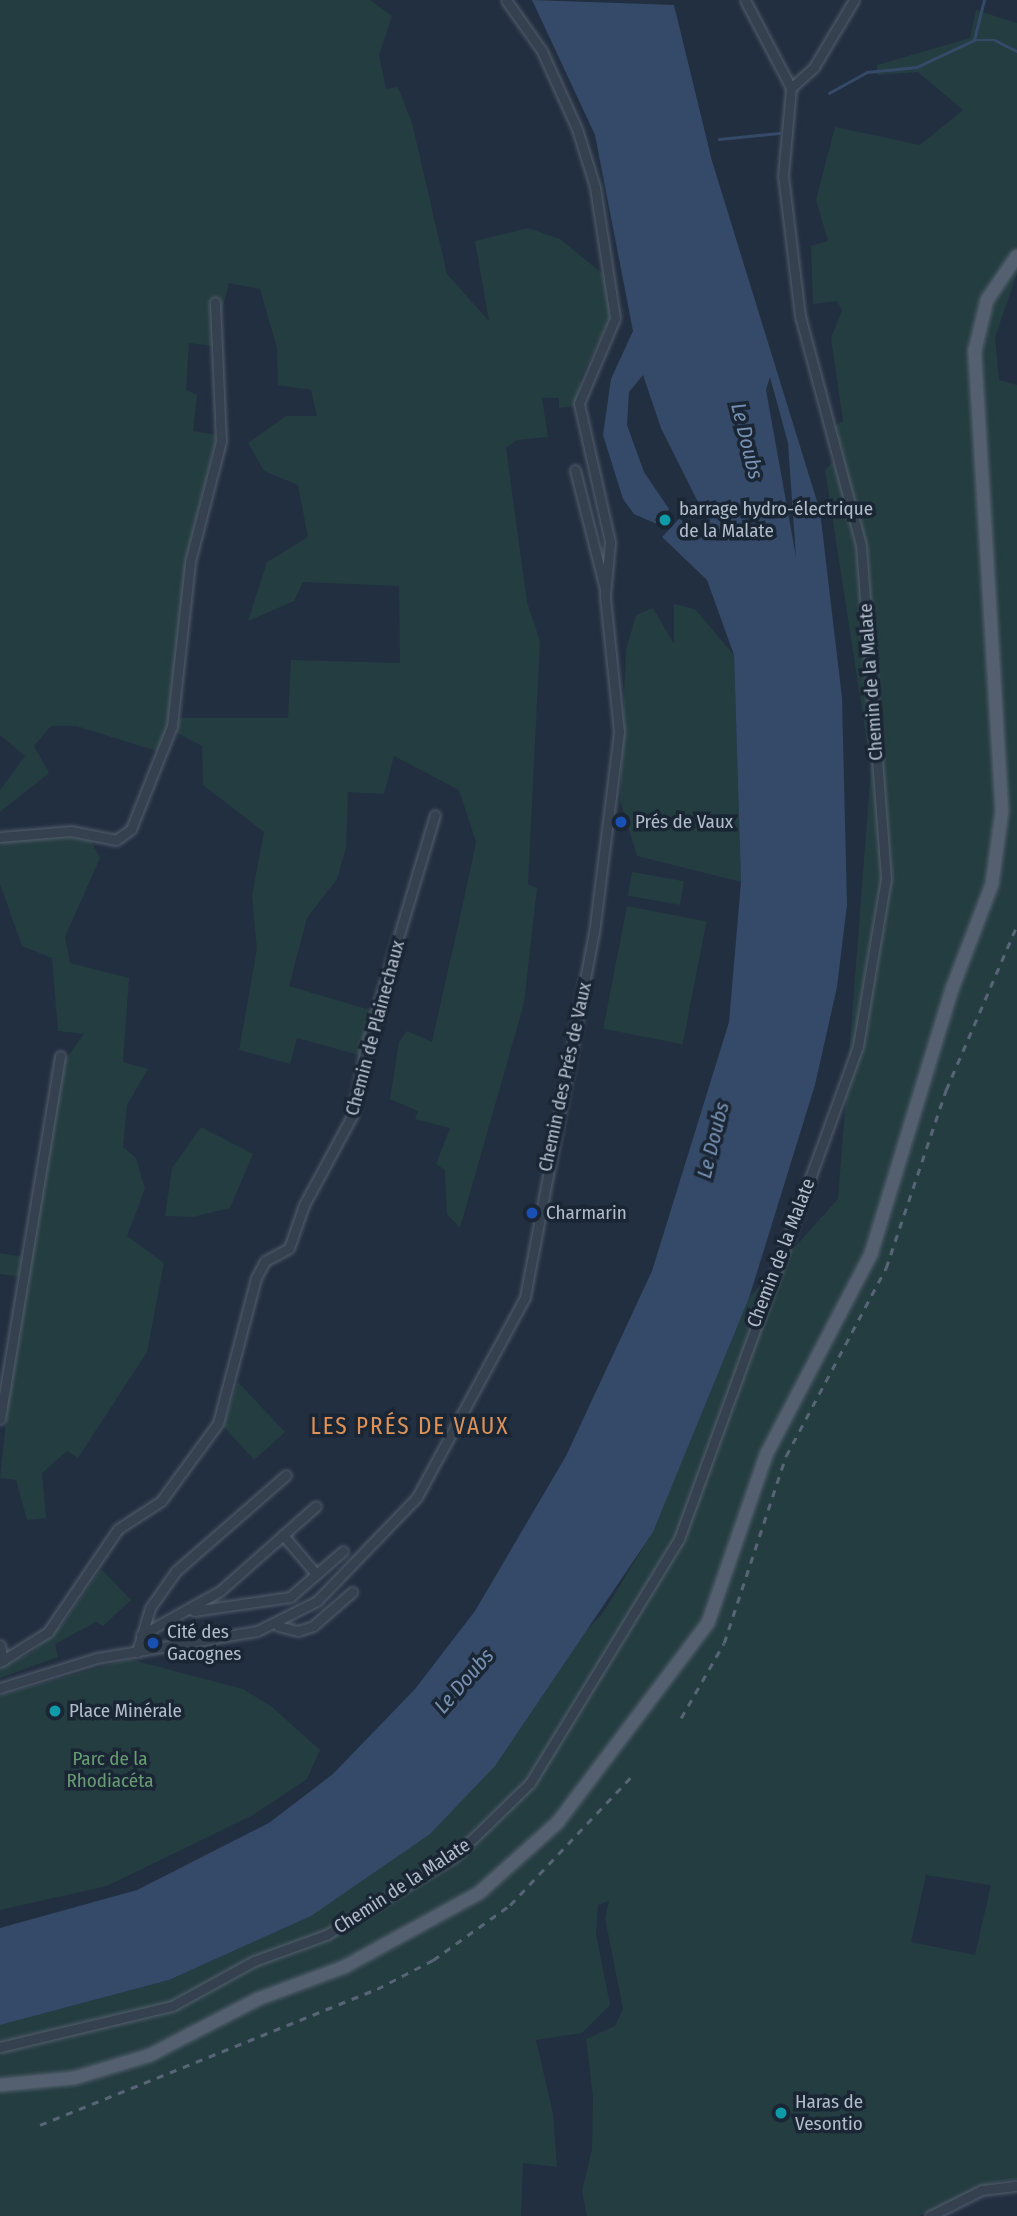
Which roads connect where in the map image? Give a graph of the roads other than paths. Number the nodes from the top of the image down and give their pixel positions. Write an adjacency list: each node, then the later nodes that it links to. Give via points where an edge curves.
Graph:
1 (506, 0): 8 (street, Chemin des Prés de Vaux, via 542,51 577,129 613,284 613,328 579,403 610,542)
2 (745, 0): 4 (street)
3 (854, 0): 4 (street, via 814,67)
4 (791, 88): 26 (street, Chemin de la Malate, via 783,176 800,316 861,545 886,878 858,1046 679,1539 530,1783 455,1856 326,1935 254,1961 172,2006)
5 (1017, 256): 27 (main road, via 987,300 975,350 1003,811 992,884 951,989 871,1254 767,1453 708,1623 558,1822 479,1893 344,1967 258,1999 150,2055 74,2078)
6 (215, 302): 10 (street, via 222,434 190,562 172,726 131,829 116,840 71,831)
7 (575, 470): 8 (street, Chemin des Prés de Vaux)
8 (606, 589): 20 (street, Chemin des Prés de Vaux, via 619,732 594,933 553,1123 525,1297 417,1497 351,1570)
9 (435, 815): 24 (street, Chemin de Plainechaux, via 366,1046 353,1114 304,1205 289,1248 265,1261 256,1278 218,1423 161,1501 118,1529 48,1632)
10 (0, 837)
11 (60, 1056): 12 (street)
12 (0, 1419)
13 (286, 1475): 21 (street, via 176,1571 150,1608)
14 (316, 1506): 15 (street)
15 (283, 1535): 17 (street); 19 (street)
16 (343, 1550): 17 (street)
17 (316, 1574): 19 (street, via 290,1597)
18 (352, 1592): 20 (street, via 313,1626 298,1632)
19 (192, 1611): 21 (street)
20 (278, 1626): 23 (street, Chemin des Prés de Vaux)
21 (141, 1635): 23 (street)
22 (0, 1645): 24 (street)
23 (136, 1652): 25 (street, Chemin des Prés de Vaux)
24 (1, 1662)
25 (0, 1688)
26 (0, 2047)
27 (0, 2085)
28 (1017, 2186): 29 (street, via 982,2190)
29 (930, 2216)

